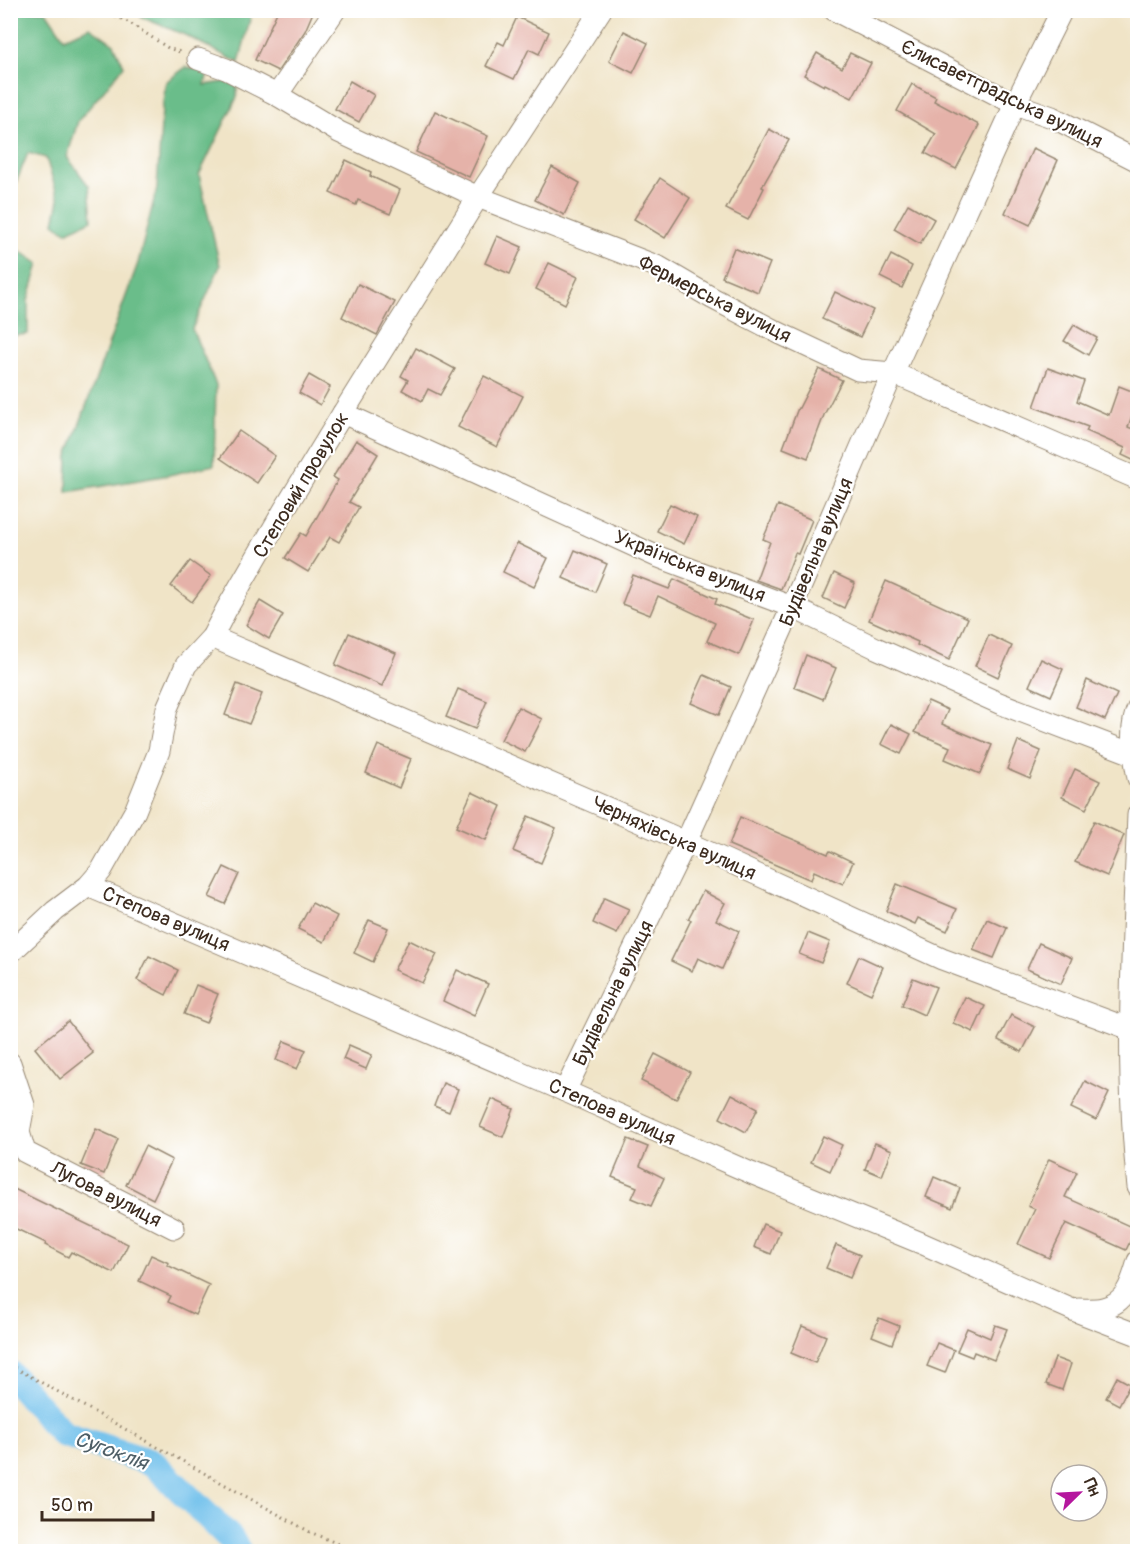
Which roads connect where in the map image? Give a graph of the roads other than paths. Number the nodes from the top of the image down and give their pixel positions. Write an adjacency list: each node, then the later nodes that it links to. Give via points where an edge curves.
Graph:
1 (335, 10): 6 (street)
2 (601, 10): 9 (street, Степовий провулок)
3 (834, 10): 7 (street, Єлисаветградська вулиця)
4 (1062, 10): 7 (street, Будівельна вулиця)
5 (198, 59): 6 (street, Фермерська вулиця)
6 (277, 95): 9 (street, Фермерська вулиця, via 339,132)
7 (1015, 104): 8 (street, Єлисаветградська вулиця, via 1052,117); 10 (street, Будівельна вулиця)
8 (1137, 161)
9 (478, 197): 10 (street, Фермерська вулиця, via 659,267 712,298 858,370); 11 (street, Степовий провулок)
10 (893, 373): 12 (street, Фермерська вулиця); 13 (street, Будівельна вулиця)
11 (344, 413): 13 (street, Українська вулиця, via 656,556); 14 (street, Степовий провулок)
12 (1137, 479)
13 (792, 606): 16 (street, Українська вулиця, via 999,703); 19 (street, Будівельна вулиця)
14 (212, 637): 19 (street, Черняхівська вулиця); 20 (street, Степовий провулок, via 186,665 167,708 159,751 135,811 101,871)
15 (1137, 708): 16 (street, via 1133,717)
16 (1135, 755): 17 (street)
17 (1137, 778)
18 (1137, 815): 22 (street)
19 (686, 842): 22 (street, Черняхівська вулиця, via 942,959); 24 (street, Будівельна вулиця)
20 (88, 886): 21 (street, Степовий провулок); 24 (street, Степова вулиця)
21 (10, 953)
22 (1134, 1030): 25 (street)
23 (10, 1063): 26 (street, Лугова вулиця, via 24,1105 19,1132 25,1152)
24 (565, 1090): 28 (street, Степова вулиця)
25 (1137, 1187)
26 (174, 1228)
27 (1137, 1261): 28 (street, via 1132,1282 1121,1300 1104,1308)
28 (1072, 1310): 29 (street, Степова вулиця)
29 (1137, 1335)

